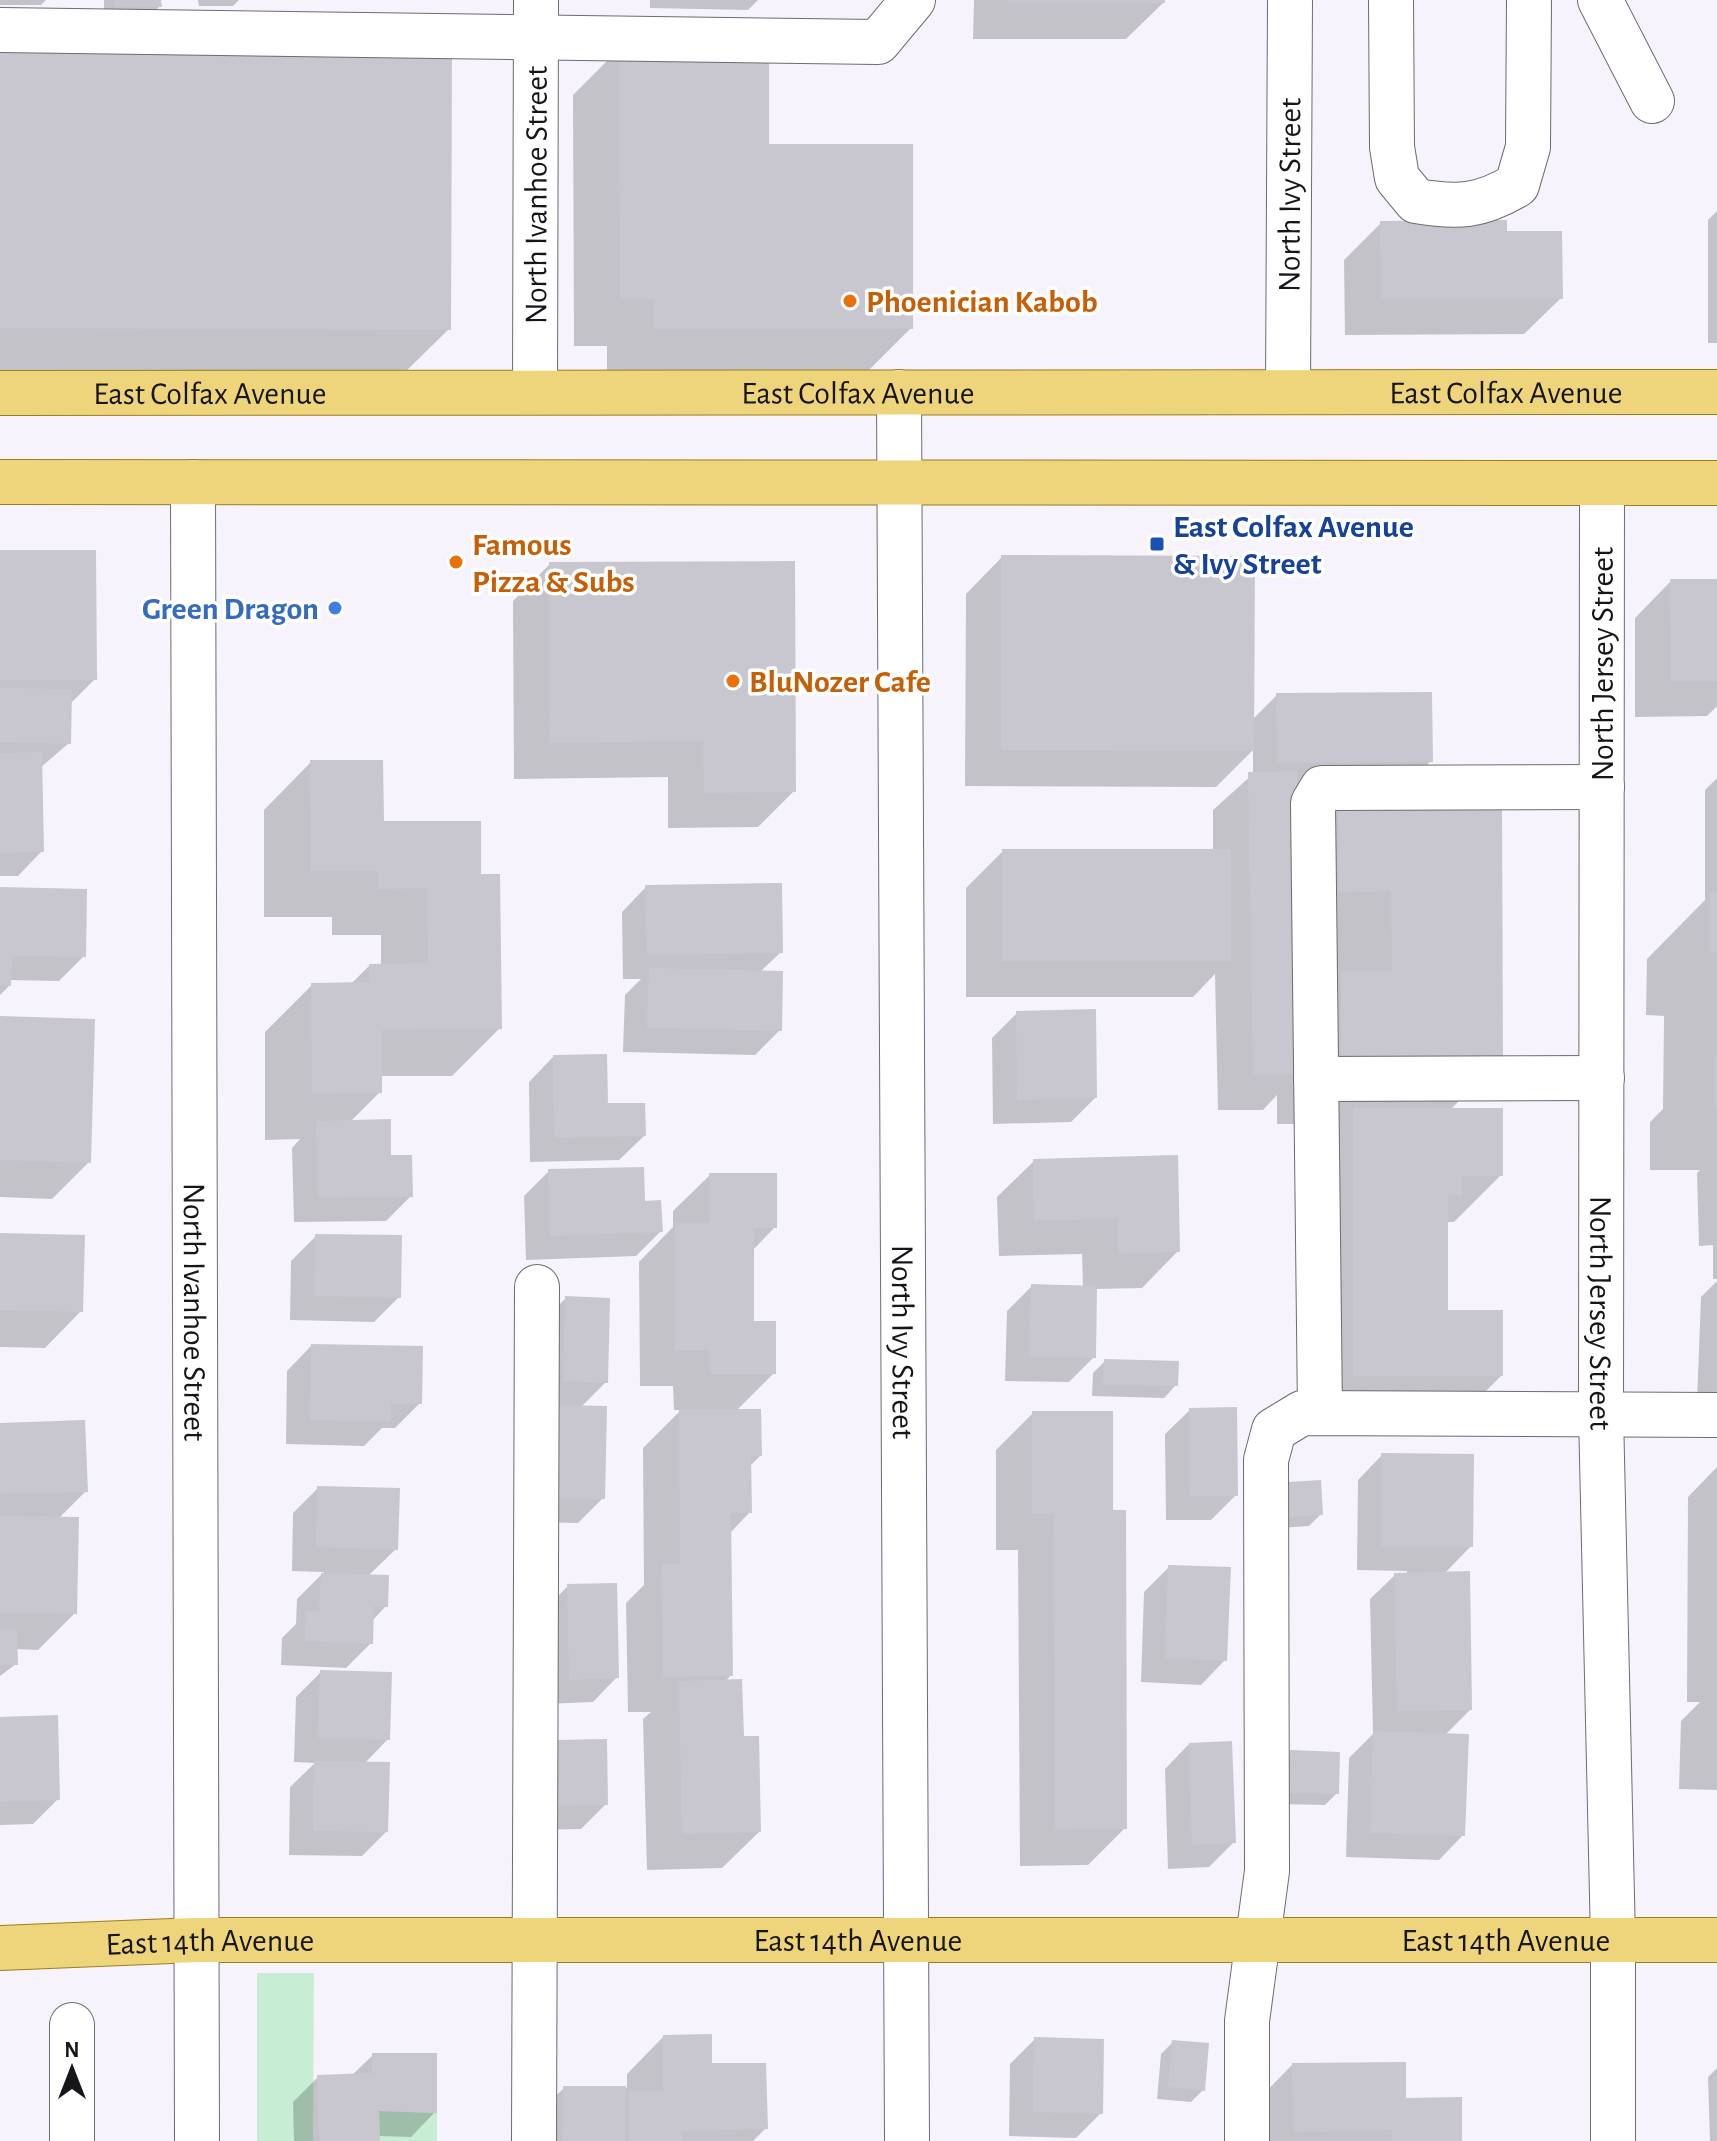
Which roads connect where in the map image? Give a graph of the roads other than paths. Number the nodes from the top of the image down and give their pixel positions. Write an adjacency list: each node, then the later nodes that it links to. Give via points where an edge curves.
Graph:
1 (913, 0): 7 (street, via 878,42)
2 (1290, 0): 11 (street, North Ivy Street)
3 (1391, 0): 4 (street, via 1397,178 1416,201 1457,208 1495,198 1517,185 1528,147)
4 (1529, 0)
5 (1600, 0): 9 (street)
6 (189, 16): 7 (street); 8 (street)
7 (536, 20): 10 (street, North Ivanhoe Street)
8 (0, 30)
9 (1652, 101)
10 (535, 391): 12 (main road, East Colfax Avenue); 14 (main road, East Colfax Avenue)
11 (1288, 391): 12 (main road, East Colfax Avenue); 13 (main road, East Colfax Avenue)
12 (899, 392): 17 (street, North Ivy Street)
13 (1717, 392)
14 (0, 393)
15 (0, 482): 16 (main road)
16 (193, 482): 17 (main road); 27 (street, North Ivanhoe Street)
17 (899, 483): 18 (main road); 31 (street, North Ivy Street)
18 (1602, 483): 19 (main road); 20 (street, North Jersey Street)
19 (1717, 483)
20 (1602, 787): 21 (street, North Jersey Street); 22 (street, via 1322,788 1313,803)
21 (1602, 1078): 22 (street); 25 (street, North Jersey Street)
22 (1316, 1079): 24 (street)
23 (537, 1287): 30 (street)
24 (1320, 1413): 25 (street); 32 (street, via 1302,1413 1274,1430 1266,1460 1267,1871)
25 (1601, 1414): 26 (street); 28 (street, North Jersey Street)
26 (1717, 1415)
27 (196, 1940): 30 (main road, East 14th Avenue); 33 (main road, East 14th Avenue); 36 (street, North Ivanhoe Street)
28 (1613, 1940): 29 (main road, East 14th Avenue); 32 (main road, East 14th Avenue); 40 (street, North Jersey Street)
29 (1717, 1940)
30 (534, 1941): 31 (main road, East 14th Avenue); 37 (street)
31 (906, 1942): 32 (main road, East 14th Avenue); 38 (street, North Ivy Street)
32 (1258, 1943): 39 (street, via 1247,2021)
33 (0, 1948)
34 (72, 2025): 35 (street)
35 (72, 2141)
36 (197, 2141)
37 (534, 2141)
38 (907, 2141)
39 (1247, 2141)
40 (1613, 2141)

